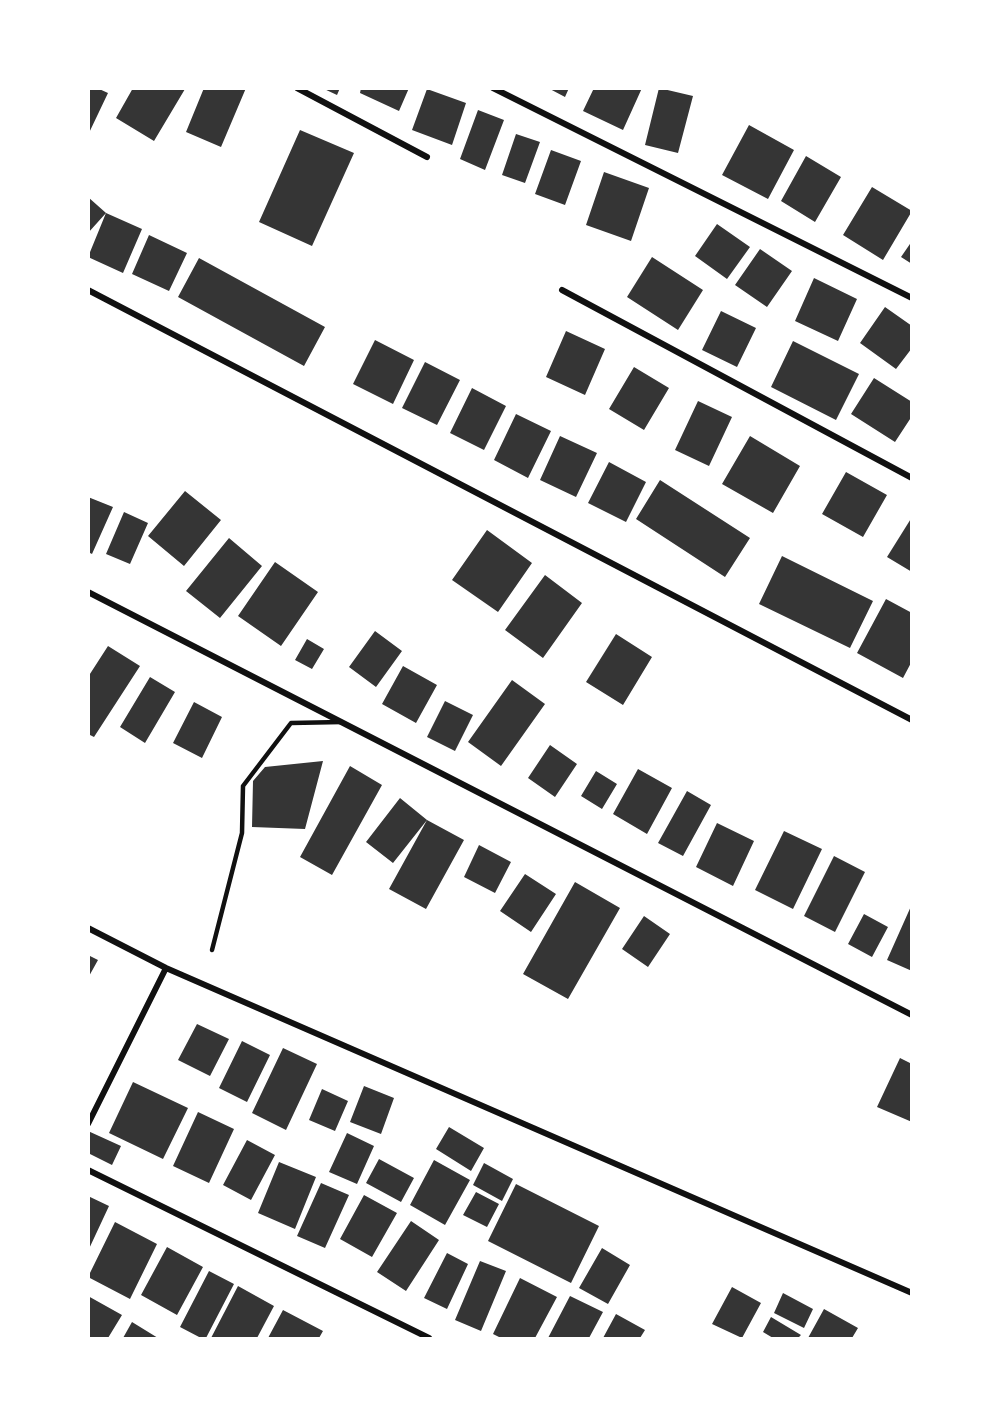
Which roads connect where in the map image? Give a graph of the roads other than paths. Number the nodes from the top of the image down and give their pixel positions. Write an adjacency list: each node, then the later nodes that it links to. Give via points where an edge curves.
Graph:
1 (297, 88): 3 (street)
2 (493, 88): 6 (street)
3 (427, 157)
4 (88, 290): 9 (street)
5 (562, 290): 7 (street)
6 (912, 297)
7 (912, 478)
8 (88, 592): 10 (street)
9 (912, 720)
10 (342, 722): 12 (lane, via 291,723 243,786 242,833); 14 (street)
11 (88, 928): 13 (street)
12 (212, 950)
13 (166, 968): 15 (street); 17 (street)
14 (912, 1015)
15 (88, 1124)
16 (90, 1173): 18 (street)
17 (912, 1293)
18 (429, 1338)

